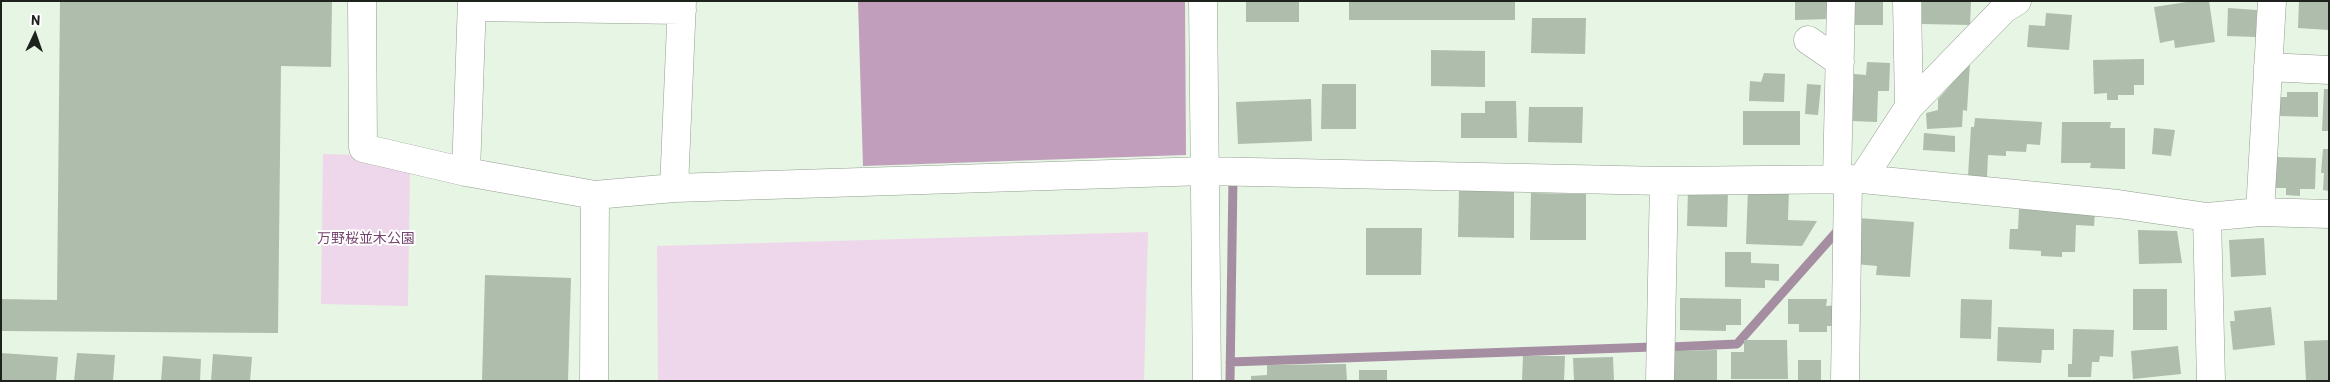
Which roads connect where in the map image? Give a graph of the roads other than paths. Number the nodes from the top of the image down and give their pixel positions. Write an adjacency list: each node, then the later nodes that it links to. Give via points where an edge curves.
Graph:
1 (362, 1): 15 (street, via 363,148)
2 (1203, 1): 14 (street)
3 (1841, 1): 10 (street)
4 (1907, 1): 13 (street)
5 (2017, 1): 13 (street, via 2004,9)
6 (2272, 1): 11 (street)
7 (472, 4): 8 (street); 15 (street)
8 (682, 6): 18 (street)
9 (1808, 40): 10 (street)
10 (1840, 62): 16 (street)
11 (2268, 67): 12 (street); 20 (street)
12 (2329, 70)
13 (1909, 107): 16 (street)
14 (1205, 171): 17 (street); 18 (street); 24 (street)
15 (466, 172): 19 (street)
16 (1849, 180): 17 (street); 22 (street, via 2118,204); 26 (street)
17 (1664, 181): 25 (street)
18 (674, 188): 19 (street)
19 (595, 195): 23 (street)
20 (2260, 212): 21 (street); 22 (street)
21 (2329, 214)
22 (2207, 217): 27 (street)
23 (594, 381)
24 (1207, 381)
25 (1660, 381)
26 (1845, 381)
27 (2211, 381)

